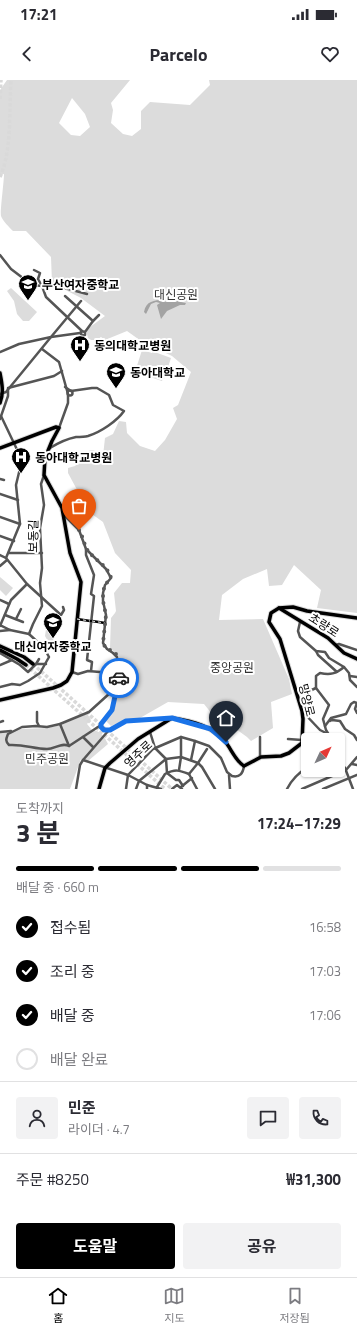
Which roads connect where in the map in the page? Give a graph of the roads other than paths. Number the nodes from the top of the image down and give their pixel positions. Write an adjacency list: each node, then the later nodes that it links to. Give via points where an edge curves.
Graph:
1 (0, 254): 3 (street, via 10,269 32,285)
2 (34, 270): 3 (street, via 40,273 38,279)
3 (42, 286): 4 (street, via 50,284); 9 (street, via 46,297)
4 (87, 294)
5 (65, 296): 7 (street)
6 (81, 301): 7 (street)
7 (76, 307): 9 (street); 10 (street)
8 (99, 315): 10 (street)
9 (68, 317): 11 (street); 12 (street)
10 (93, 321): 11 (street)
11 (83, 332): 12 (street)
12 (51, 337): 13 (street); 14 (street, via 19,344)
13 (42, 348): 15 (street, via 59,362); 18 (street)
14 (0, 352)
15 (62, 371): 17 (street); 18 (street, via 54,376)
16 (0, 373): 21 (main road)
17 (66, 387): 19 (street); 22 (street)
18 (8, 388): 21 (street); 28 (street, via 8,396)
19 (70, 390): 20 (street); 22 (street); 23 (street)
20 (76, 390): 23 (street); 26 (street, via 98,388 107,393 113,405)
21 (1, 394): 24 (main road)
22 (68, 394): 23 (street); 25 (street)
23 (72, 395): 25 (street)
24 (0, 403)
25 (68, 403): 29 (street)
26 (119, 408): 27 (street); 27 (street, via 124,410)
27 (119, 416): 34 (street, via 98,432 62,441)
28 (0, 417): 32 (street)
29 (59, 428): 30 (main road); 31 (main road)
30 (47, 430): 31 (main road, via 52,434); 32 (main road)
31 (52, 441): 34 (main road)
32 (14, 443): 33 (main road); 39 (street, via 22,460 16,485)
33 (0, 448)
34 (48, 449): 35 (main road)
35 (44, 475): 40 (main road); 47 (street, 보동길, via 41,484 44,505 40,528)
36 (0, 479): 37 (street)
37 (4, 480)
38 (0, 494): 39 (street)
39 (18, 500): 42 (street)
40 (65, 516): 45 (street, via 79,530); 81 (main road, via 70,552 81,582)
41 (0, 517): 42 (street)
42 (20, 524): 44 (street)
43 (0, 536): 44 (street)
44 (14, 541): 46 (street)
45 (86, 549): 80 (street, via 94,575 87,660 92,662); 99 (street, via 106,568 111,578 103,592 106,615 103,643 106,649 116,654 119,668 112,710)
46 (9, 553): 47 (street); 49 (street)
47 (42, 553): 52 (street, 보동길)
48 (0, 555): 49 (street)
49 (7, 559): 50 (street); 51 (street)
50 (0, 566)
51 (27, 584): 52 (street); 54 (street)
52 (42, 598): 55 (street, via 60,615); 66 (street, 보동길, via 42,606)
53 (0, 600): 54 (street)
54 (9, 604): 58 (street)
55 (64, 607)
56 (279, 608): 59 (main road, via 293,607); 62 (main road, 초량로); 88 (main road, 망양로, via 271,613 269,622 280,639)
57 (21, 609): 60 (street)
58 (5, 615): 60 (street); 63 (street)
59 (357, 618)
60 (16, 619): 61 (street)
61 (23, 622)
62 (300, 622): 67 (main road, 초량로); 70 (street, via 300,637)
63 (0, 625): 64 (street)
64 (10, 630): 65 (street); 66 (street)
65 (0, 631)
66 (29, 634): 76 (street, via 48,653)
67 (336, 645): 69 (street); 73 (main road, 초량로, via 344,653)
68 (0, 648): 75 (main road); 78 (main road)
69 (357, 650)
70 (316, 651): 79 (street, via 325,652 329,658); 82 (street)
71 (0, 654): 74 (street)
72 (39, 659): 75 (street)
73 (357, 659)
74 (12, 660): 75 (street, via 28,672); 77 (street)
75 (35, 664): 76 (street)
76 (46, 664): 85 (street, via 40,673 20,685)
77 (0, 665)
78 (26, 665)
79 (344, 667): 82 (street); 83 (street)
80 (92, 671): 81 (street, via 78,674); 98 (street, via 112,672 110,693 89,712)
81 (72, 672): 89 (main road, via 61,685)
82 (337, 672): 87 (street, via 331,675 317,674)
83 (350, 676): 84 (street); 86 (street, via 350,680)
84 (357, 677)
85 (0, 687)
86 (357, 687)
87 (316, 688): 88 (street, via 305,693); 101 (street, via 329,705 323,719)
88 (296, 693): 91 (main road, 망양로)
89 (0, 700)
90 (357, 703): 93 (street); 96 (street, via 351,704 346,714 331,718)
91 (302, 711): 95 (street); 97 (main road, 망양로)
92 (37, 712): 100 (street)
93 (357, 713)
94 (172, 718): 102 (street, via 126,721); 105 (main road); 130 (main road, via 211,729 226,742)
95 (308, 718): 97 (street); 107 (street)
96 (329, 722): 101 (street); 114 (street, via 340,721)
97 (303, 723): 106 (main road, 망양로)
98 (60, 724): 100 (street); 117 (street)
99 (101, 724): 102 (street, via 103,730); 109 (street)
100 (39, 726): 103 (street, via 22,727)
101 (325, 726): 108 (street)
102 (110, 730): 118 (street)
103 (12, 731): 104 (street); 117 (street, via 6,739 9,745 20,744 49,749 66,744)
104 (0, 732)
105 (150, 732): 119 (street); 132 (main road, via 123,751)
106 (302, 733)
107 (326, 733)
108 (328, 733)
109 (83, 737): 117 (street); 118 (street)
110 (181, 737): 115 (street); 119 (street, 영주로); 121 (street)
111 (260, 737): 123 (street)
112 (288, 740): 113 (street)
113 (301, 740)
114 (357, 740)
115 (195, 741): 126 (street); 138 (street, via 213,750 221,758)
116 (301, 742): 123 (main road, via 298,748 289,754)
117 (69, 746)
118 (93, 747): 125 (street)
119 (155, 748): 124 (street); 139 (street, 영주로)
120 (207, 749): 127 (street)
121 (181, 757): 124 (street); 126 (street); 133 (street)
122 (357, 757): 128 (street)
123 (260, 758): 130 (main road)
124 (166, 759): 136 (street); 143 (street)
125 (83, 760): 132 (street); 147 (street)
126 (191, 760): 127 (street)
127 (198, 763): 137 (street); 155 (street)
128 (351, 764): 129 (street); 134 (street)
129 (357, 765)
130 (244, 766): 138 (street, via 238,776)
131 (345, 767): 134 (street)
132 (105, 768): 139 (street); 148 (main road)
133 (179, 770): 136 (street); 137 (street)
134 (346, 770): 142 (street); 158 (street)
135 (301, 771): 157 (street, via 292,779)
136 (167, 773): 145 (street, via 179,780); 146 (street)
137 (189, 774): 141 (street)
138 (229, 774): 156 (street)
139 (128, 775): 143 (street); 149 (street, 영주로)
140 (357, 776): 142 (street)
141 (192, 778): 145 (street); 154 (street)
142 (349, 778): 159 (street); 160 (street)
143 (139, 781): 144 (street); 150 (street)
144 (147, 785): 146 (street); 151 (street)
145 (182, 787): 153 (street, via 177,785)
146 (157, 788): 152 (street)
147 (76, 789)
148 (99, 789)
149 (126, 789)
150 (136, 789)
151 (147, 789)
152 (161, 789)
153 (172, 789)
154 (197, 789)
155 (215, 789)
156 (230, 789)
157 (287, 789)
158 (302, 789)
159 (322, 789)
160 (353, 789)

